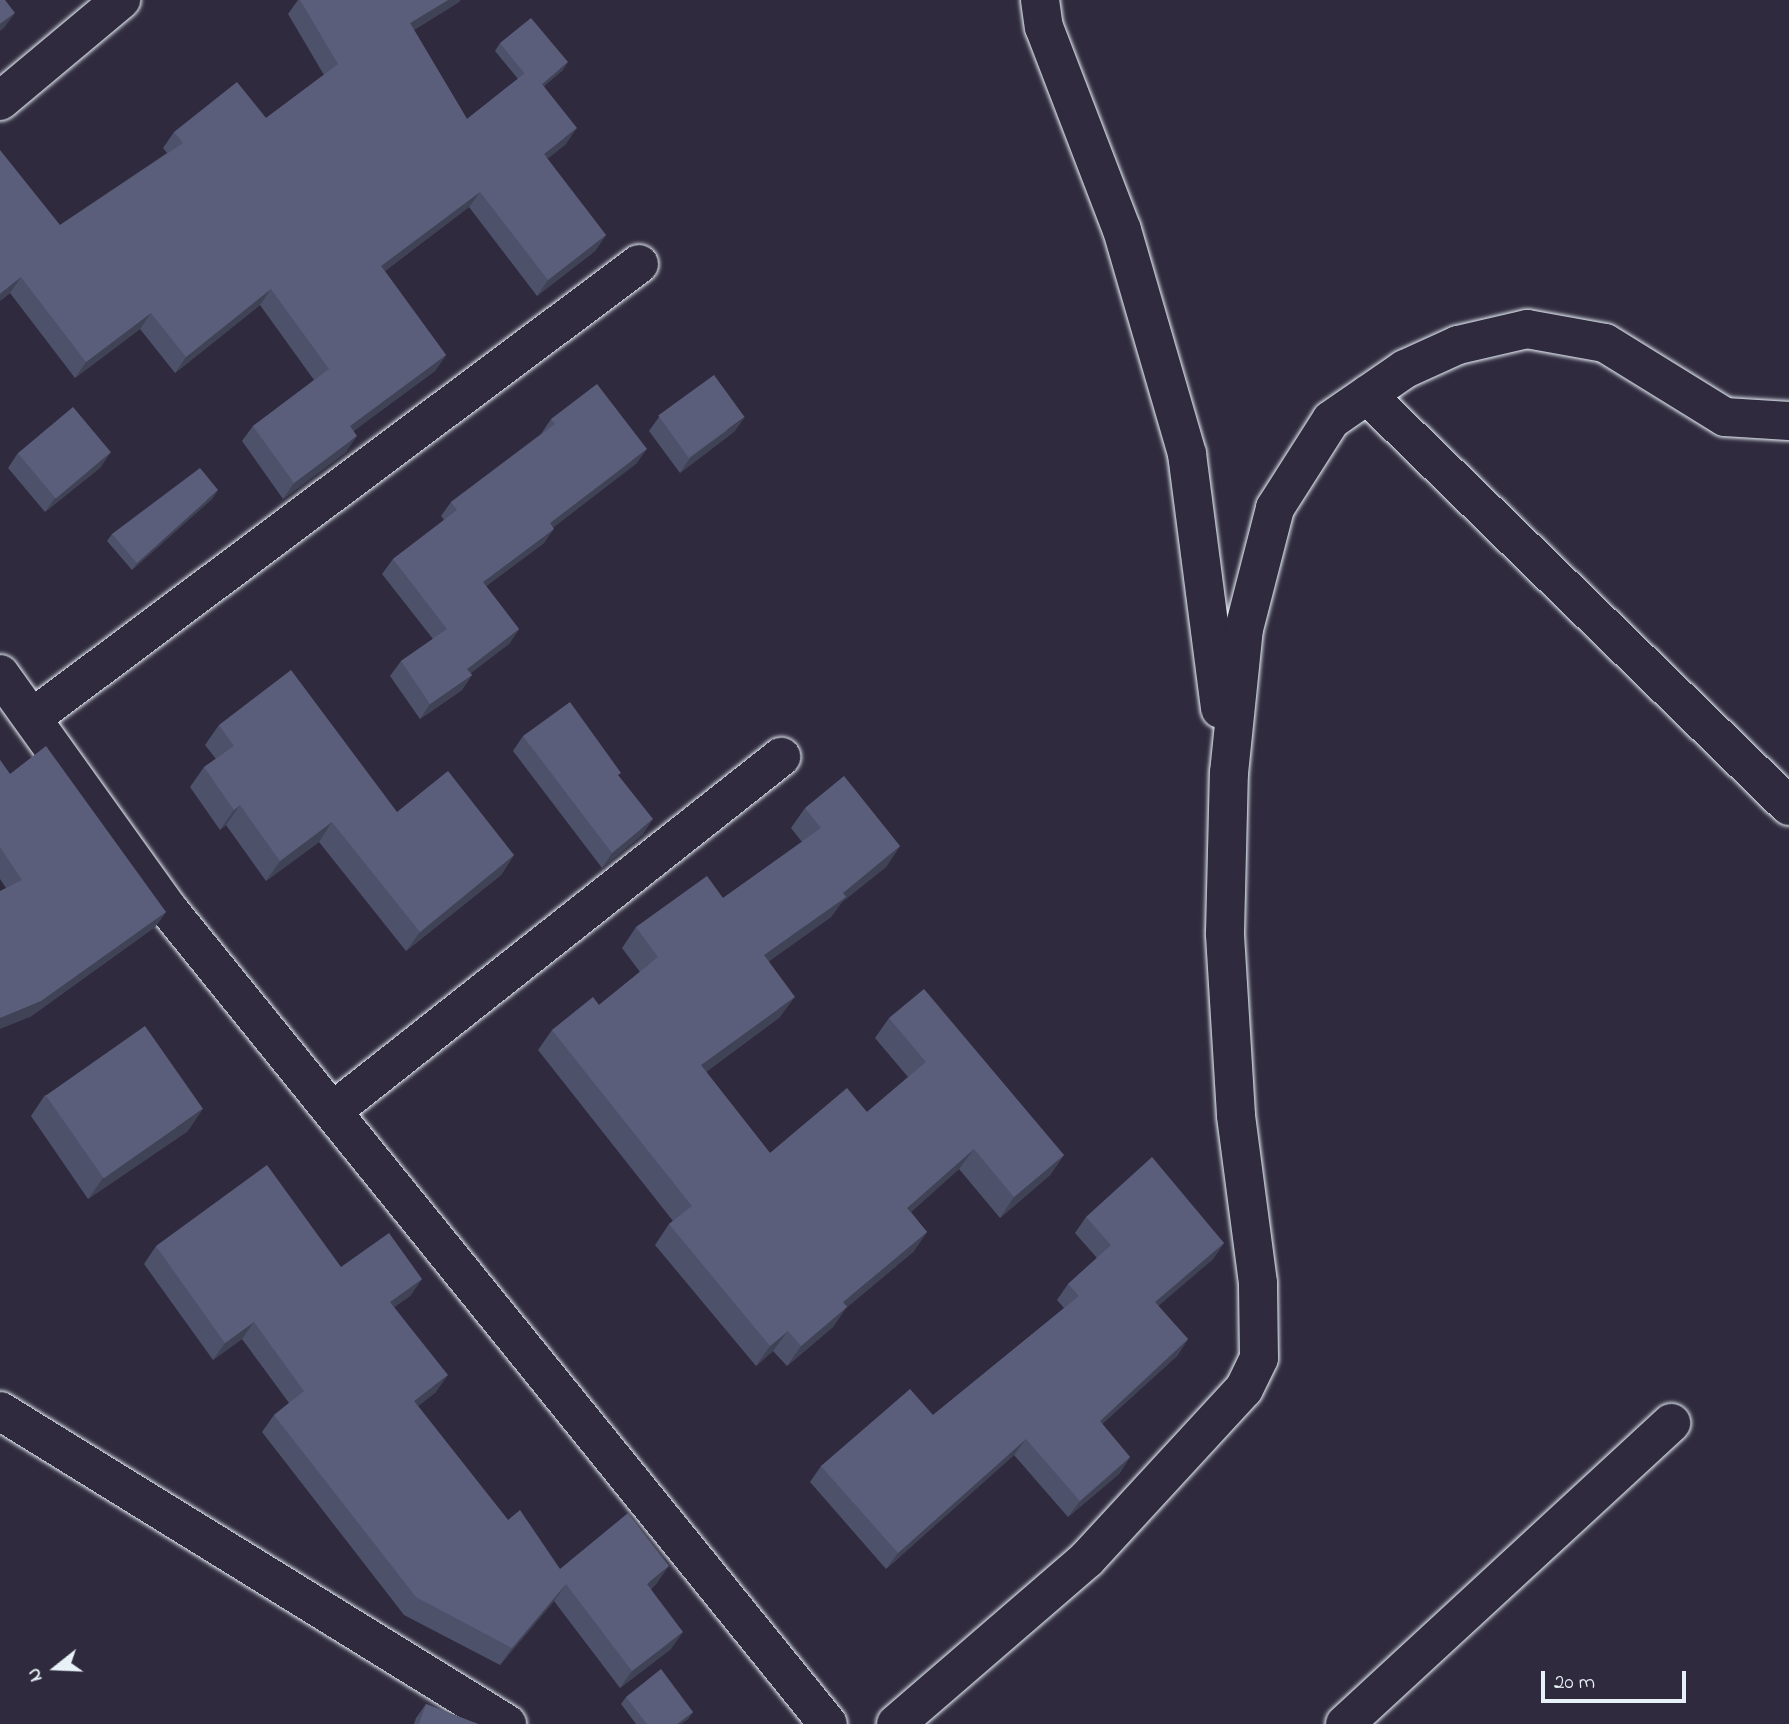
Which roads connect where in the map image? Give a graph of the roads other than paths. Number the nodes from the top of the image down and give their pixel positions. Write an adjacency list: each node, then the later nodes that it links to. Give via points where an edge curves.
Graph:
1 (121, 0): 3 (street)
2 (1040, 0): 10 (street, via 1044,27 1122,230 1187,454)
3 (0, 101)
4 (639, 264): 8 (street)
5 (1367, 395): 6 (street, via 1405,369 1458,345 1527,329 1605,343 1725,417); 10 (street, via 1331,420 1275,509 1244,629); 11 (street)
6 (1789, 421)
7 (0, 674): 8 (street)
8 (32, 718): 12 (street, via 169,910)
9 (781, 757): 12 (street)
10 (1229, 773): 17 (street, via 1224,933 1236,1115 1258,1283 1259,1358 1244,1389 1087,1559)
11 (1789, 806)
12 (334, 1110): 16 (street)
13 (0, 1411): 15 (street)
14 (1671, 1423): 18 (street)
15 (507, 1724)
16 (828, 1724)
17 (896, 1724)
18 (1345, 1724)

